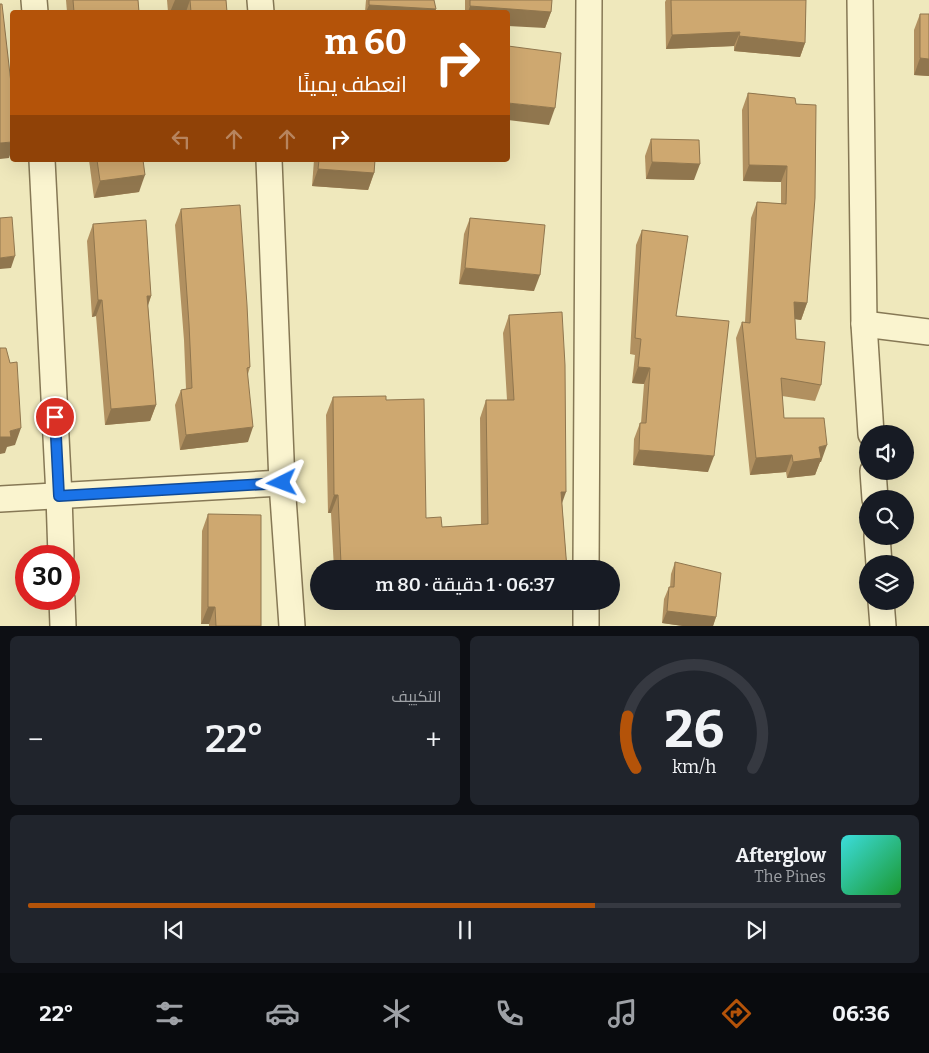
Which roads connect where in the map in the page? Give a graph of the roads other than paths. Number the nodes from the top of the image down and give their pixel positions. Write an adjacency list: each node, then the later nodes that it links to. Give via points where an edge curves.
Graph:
1 (590, 0): 12 (street)
2 (860, 0): 5 (street)
3 (42, 162): 9 (street)
4 (269, 162): 8 (street)
5 (864, 324): 6 (street); 7 (street)
6 (929, 332)
7 (870, 425)
8 (282, 483): 9 (street); 17 (street)
9 (59, 496): 10 (street); 11 (street)
10 (0, 499)
11 (61, 545)
12 (586, 560)
13 (62, 610): 16 (street)
14 (586, 610): 18 (street)
15 (882, 610): 19 (street)
16 (63, 626)
17 (292, 626)
18 (586, 626)
19 (883, 626)

